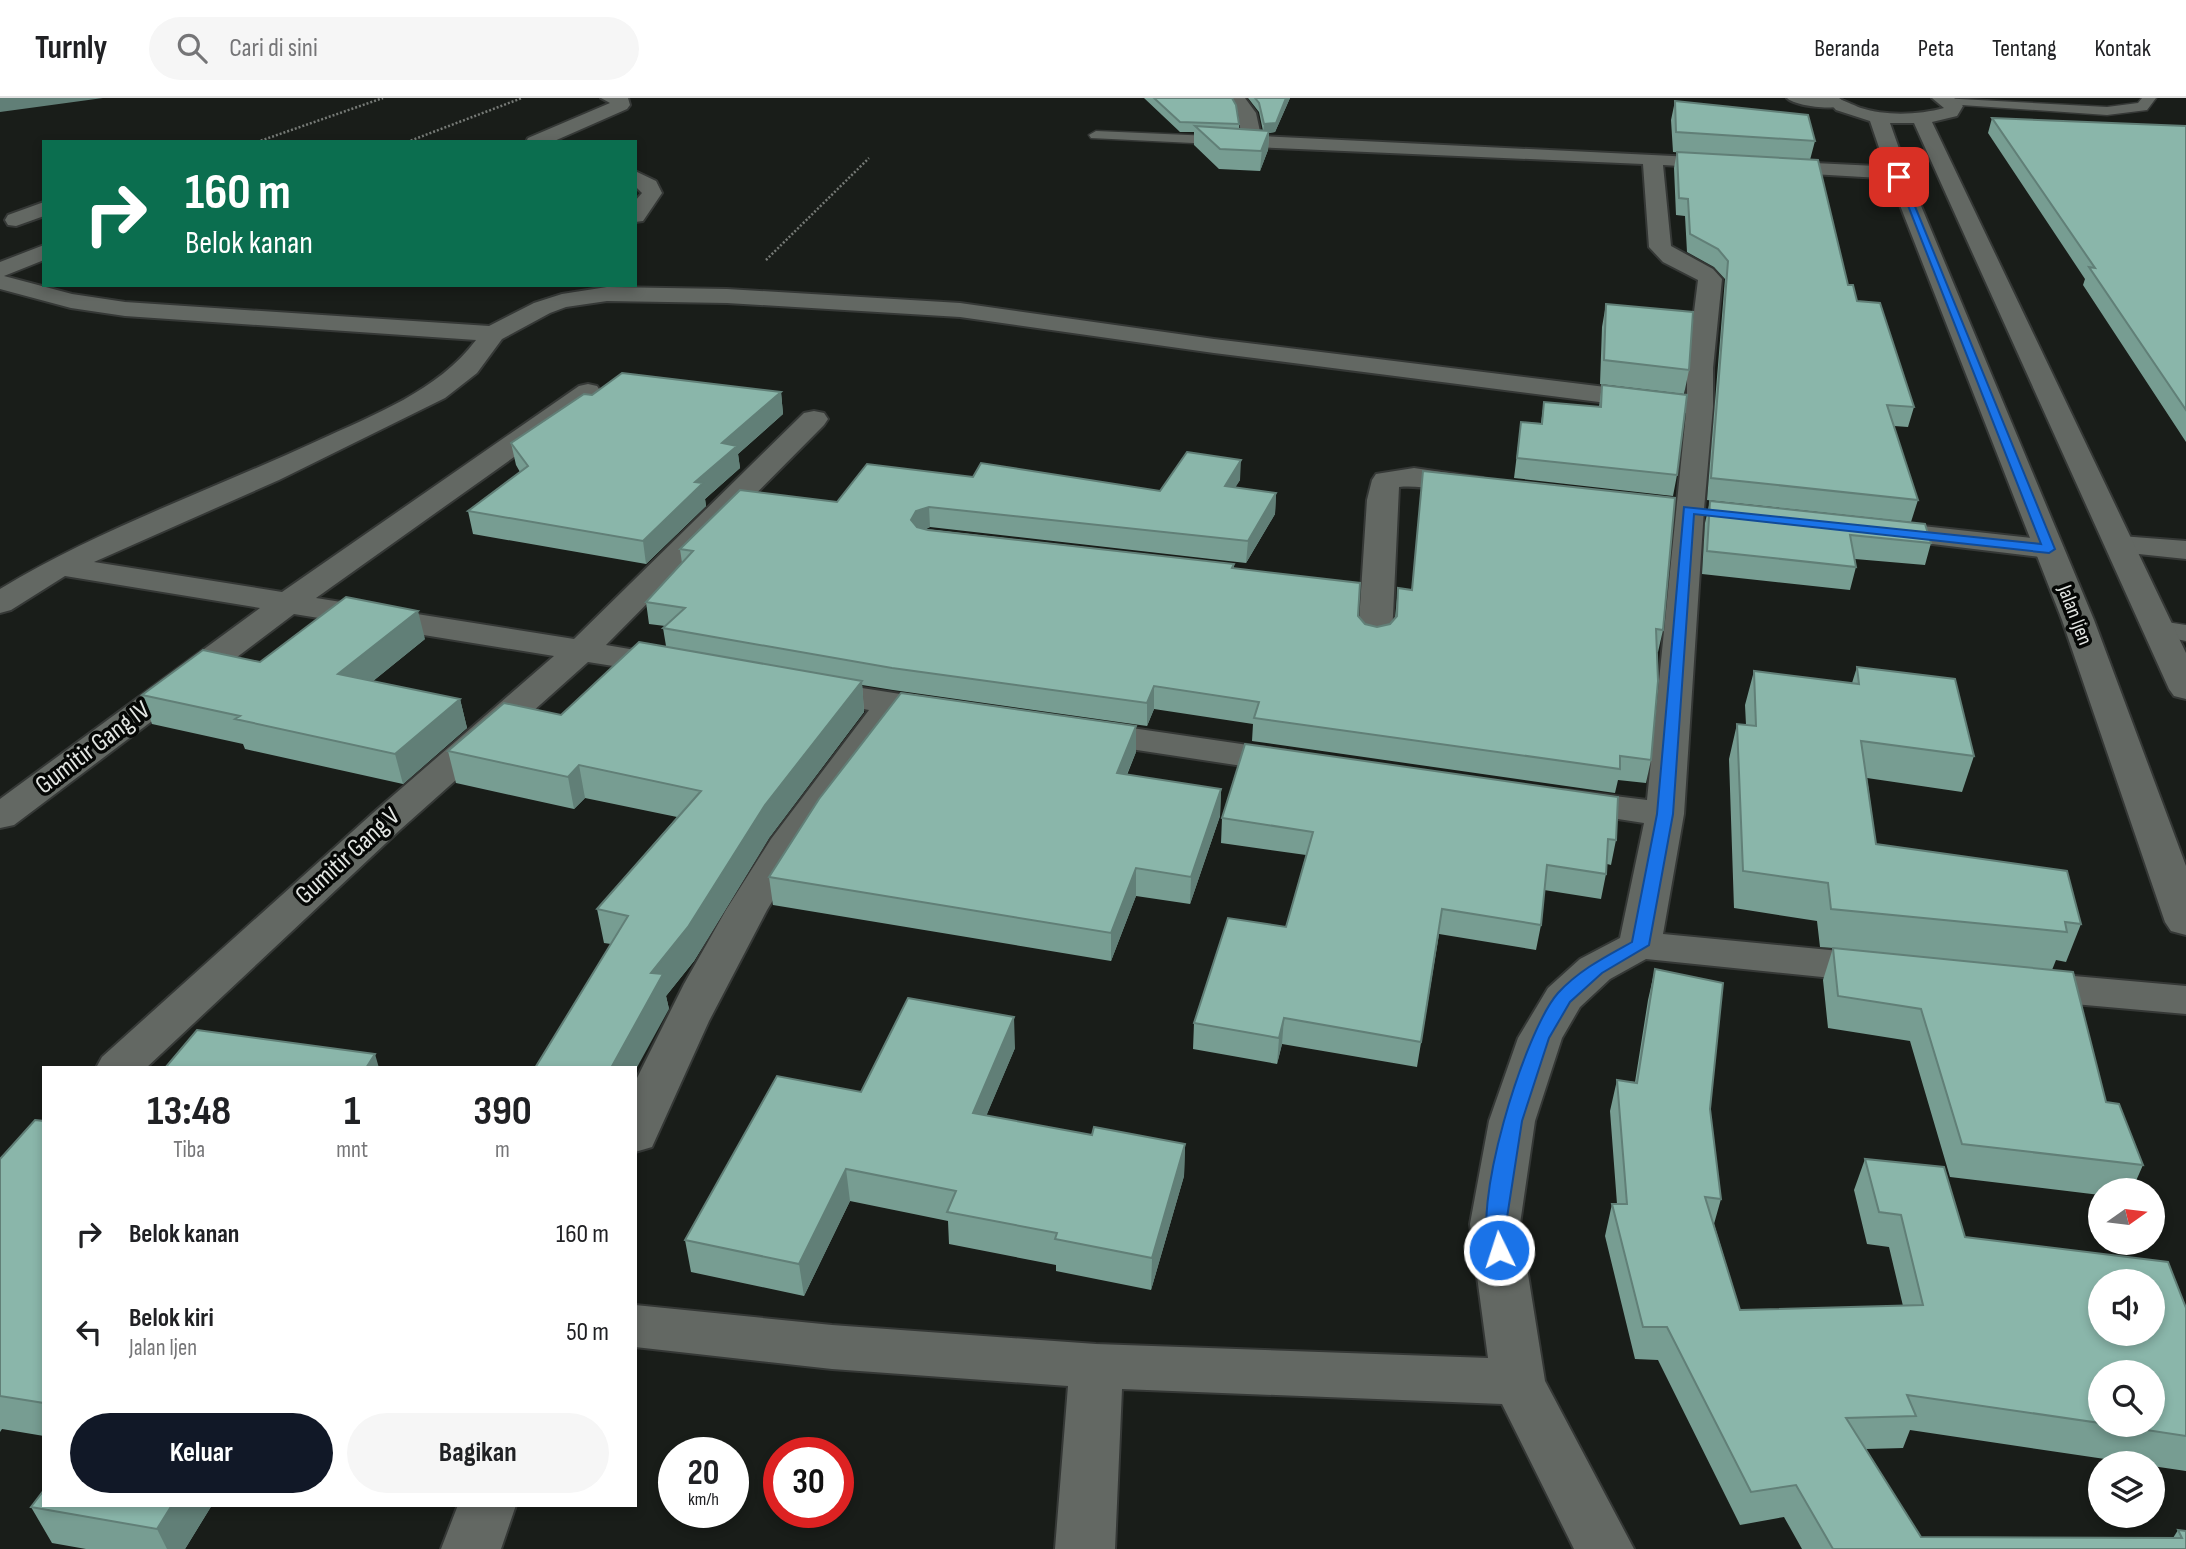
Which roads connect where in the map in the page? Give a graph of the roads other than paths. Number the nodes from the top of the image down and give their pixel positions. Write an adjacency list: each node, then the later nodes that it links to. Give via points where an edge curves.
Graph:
1 (610, 98): 10 (street, via 620,99 621,105)
2 (1236, 98): 11 (street, via 1248,113)
3 (1796, 98): 6 (street)
4 (2149, 98): 5 (lane, via 2142,107 2107,111)
5 (1944, 99): 8 (street, via 1954,106 1951,112)
6 (1835, 101): 7 (street)
7 (1878, 116): 8 (street); 14 (street, Jalan Ijen)
8 (1922, 118): 15 (street)
9 (1096, 135): 11 (lane)
10 (540, 140)
11 (1252, 141): 12 (street)
12 (1653, 159): 14 (street); 27 (street, via 1660,247 1710,279)
13 (637, 178): 17 (street, via 649,185 652,193)
14 (1900, 180): 15 (street); 32 (street, Jalan Ijen)
15 (1953, 190): 31 (street)
16 (42, 209): 18 (street, via 16,220)
17 (637, 213)
18 (42, 224)
19 (42, 253): 20 (street)
20 (0, 270)
21 (0, 282): 24 (street, via 71,301)
22 (162, 291): 24 (street)
23 (569, 293): 25 (street); 27 (street, via 727,296 960,310)
24 (132, 309): 25 (street)
25 (493, 334): 34 (street, via 468,368 369,428)
26 (588, 393): 36 (street, Gumitir Gang IV)
27 (1700, 407): 48 (street)
28 (814, 419): 39 (street, Gumitir Gang V)
29 (1495, 486): 38 (street, via 1414,477 1386,480 1363,588)
30 (1855, 528): 32 (street)
31 (2121, 545): 33 (street); 37 (street)
32 (2049, 549): 50 (street, Jalan Ijen)
33 (2186, 550)
34 (60, 566): 35 (street); 36 (street)
35 (0, 603)
36 (286, 604): 39 (street); 49 (street, Gumitir Gang IV)
37 (2173, 631): 42 (street)
38 (1375, 637)
39 (583, 649): 40 (street); 55 (street, Gumitir Gang V)
40 (704, 671)
41 (785, 685): 43 (street)
42 (2186, 689)
43 (893, 704): 44 (street); 56 (street, via 790,840 750,906 672,1053)
44 (975, 716)
45 (1057, 728): 46 (street)
46 (1331, 768)
47 (1535, 797): 48 (street)
48 (1665, 814): 51 (street)
49 (0, 817)
50 (2186, 922)
51 (1640, 945): 52 (street); 59 (street, via 1595,969 1563,999 1540,1038 1512,1121 1495,1224)
52 (1918, 974)
53 (1985, 981): 54 (street)
54 (2186, 1000)
55 (120, 1066)
56 (637, 1131)
57 (637, 1326): 58 (street, via 832,1347)
58 (1096, 1366): 59 (street); 62 (street)
59 (1518, 1382): 63 (street)
60 (486, 1507): 61 (street)
61 (471, 1549)
62 (1085, 1549)
63 (1604, 1549)

